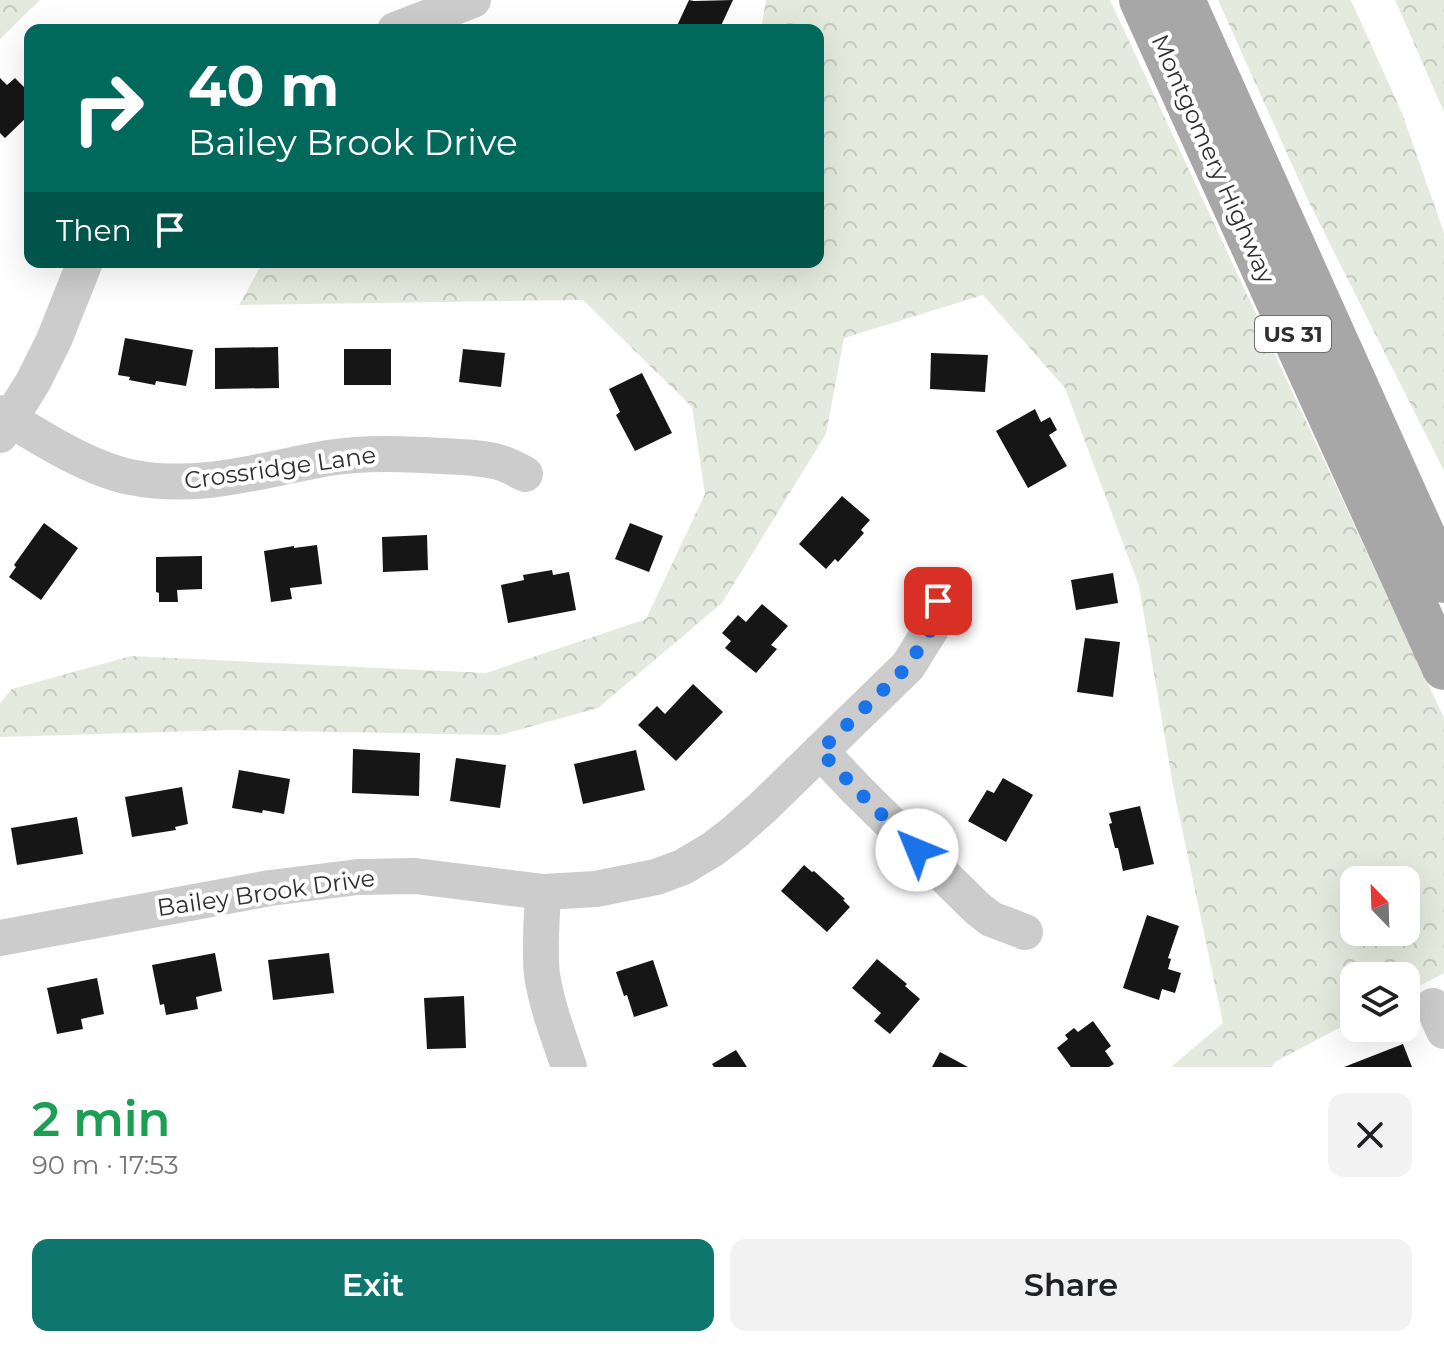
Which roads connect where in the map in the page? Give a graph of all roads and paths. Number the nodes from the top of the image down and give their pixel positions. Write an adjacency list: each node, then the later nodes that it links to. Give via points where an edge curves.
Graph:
1 (473, 0): 4 (street)
2 (1141, 0): 11 (main road, Montgomery Highway / US 31)
3 (1183, 0): 8 (main road, Montgomery Highway / US 31)
4 (411, 24)
5 (83, 268): 6 (street, via 33,382)
6 (3, 422): 7 (street, Crossridge Lane, via 110,472 177,483 392,453 500,462)
7 (525, 474)
8 (1432, 542): 9 (main road, Montgomery Highway / US 31)
9 (1444, 581)
10 (938, 601): 12 (street, Bailey Brook Drive, via 931,629 908,666)
11 (1444, 668)
12 (820, 751): 13 (street, Bailey Brook Drive, via 735,832 683,867 627,884); 14 (street, via 978,909)
13 (543, 892): 15 (street, Bailey Brook Drive, via 415,876 358,877); 16 (street, via 542,975)
14 (1025, 932)
15 (0, 938)
16 (569, 1067)

